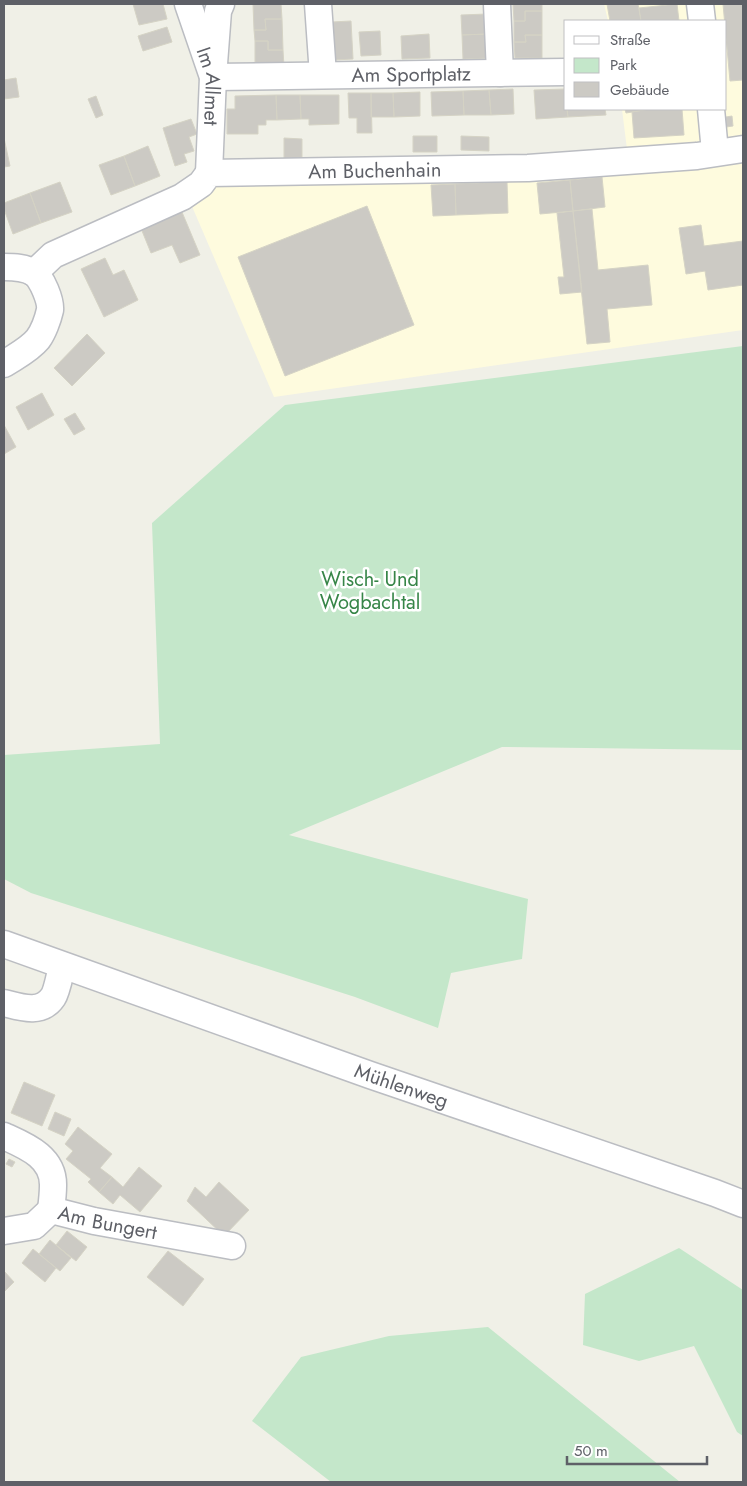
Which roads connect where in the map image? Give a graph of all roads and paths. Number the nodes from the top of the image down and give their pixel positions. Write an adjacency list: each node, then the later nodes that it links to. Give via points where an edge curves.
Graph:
1 (188, 4): 10 (street, Im Allmet)
2 (221, 4): 10 (street)
3 (318, 4): 9 (street, Am Sportplatz)
4 (497, 4): 8 (street, Am Sportplatz)
5 (700, 4): 6 (street)
6 (702, 20)
7 (564, 72): 8 (street, Am Sportplatz)
8 (500, 73): 9 (street, Am Sportplatz)
9 (323, 76): 10 (street, Am Sportplatz)
10 (213, 77): 14 (street, Im Allmet)
11 (711, 110): 13 (street)
12 (743, 149): 13 (street, Am Buchenhain)
13 (715, 152): 14 (street, Am Buchenhain, via 528,168)
14 (209, 173): 16 (street, via 201,184 182,197 53,255)
15 (4, 267): 16 (street, via 22,268)
16 (34, 273): 17 (street, via 47,294 50,309 39,338)
17 (4, 364)
18 (4, 944): 19 (street, Mühlenweg)
19 (62, 966): 20 (street, via 53,997 41,1007 27,1009); 22 (street, Mühlenweg)
20 (4, 1004)
21 (4, 1136): 23 (street, Am Bungert, via 31,1149 46,1161 54,1184)
22 (743, 1204)
23 (51, 1210): 24 (street, via 34,1226); 25 (street, Am Bungert)
24 (4, 1231)
25 (232, 1246)

